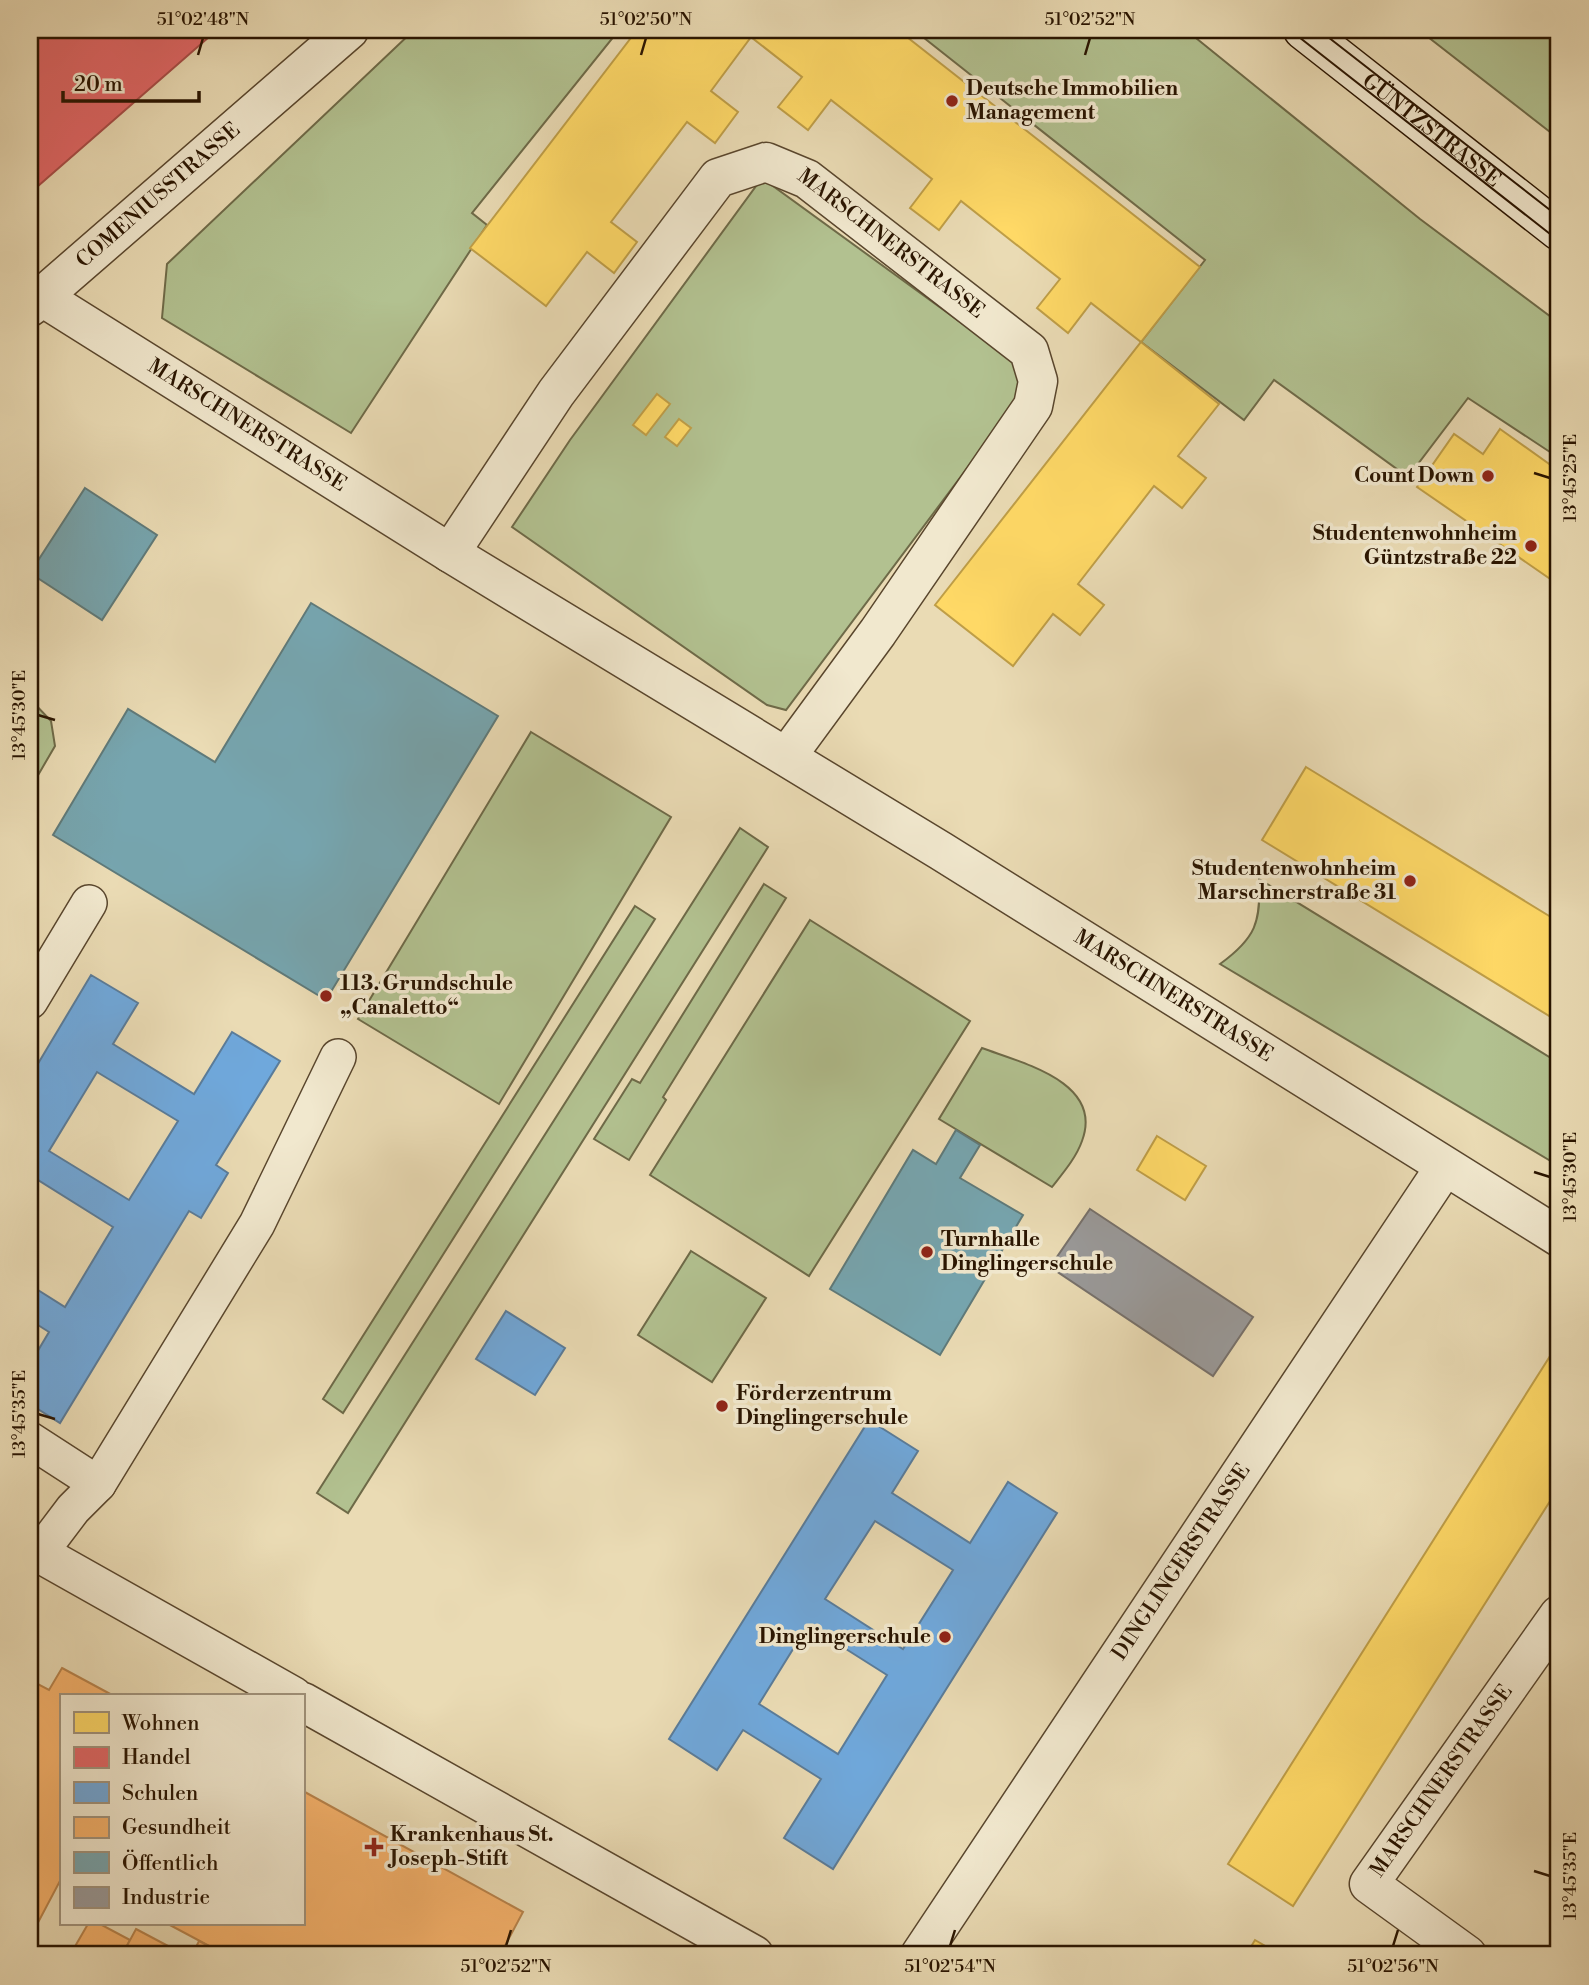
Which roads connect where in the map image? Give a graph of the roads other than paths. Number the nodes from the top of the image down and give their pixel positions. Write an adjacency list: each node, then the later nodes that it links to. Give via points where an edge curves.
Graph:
1 (349, 30): 4 (street, COMENIUSSTRASSE)
2 (1303, 30): 3 (street, GÜNTZSTRASSE)
3 (1559, 231)
4 (36, 302): 5 (street, MARSCHNERSTRASSE)
5 (450, 553): 6 (street, MARSCHNERSTRASSE); 6 (street, MARSCHNERSTRASSE, via 556,393 718,178 766,162 807,179 1029,351 1038,381 1033,406)
6 (787, 756): 10 (street, MARSCHNERSTRASSE)
7 (89, 903): 8 (street)
8 (30, 1001)
9 (338, 1057): 13 (street, via 257,1224)
10 (1444, 1168): 11 (street, MARSCHNERSTRASSE); 19 (street, DINGLINGERSTRASSE)
11 (1559, 1237)
12 (30, 1440): 13 (street)
13 (98, 1484): 14 (street)
14 (34, 1551): 16 (street)
15 (1559, 1615): 20 (street, MARSCHNERSTRASSE, via 1369,1884)
16 (289, 1694)
17 (304, 1703): 18 (street)
18 (754, 1955)
19 (920, 1955)
20 (1467, 1955)

